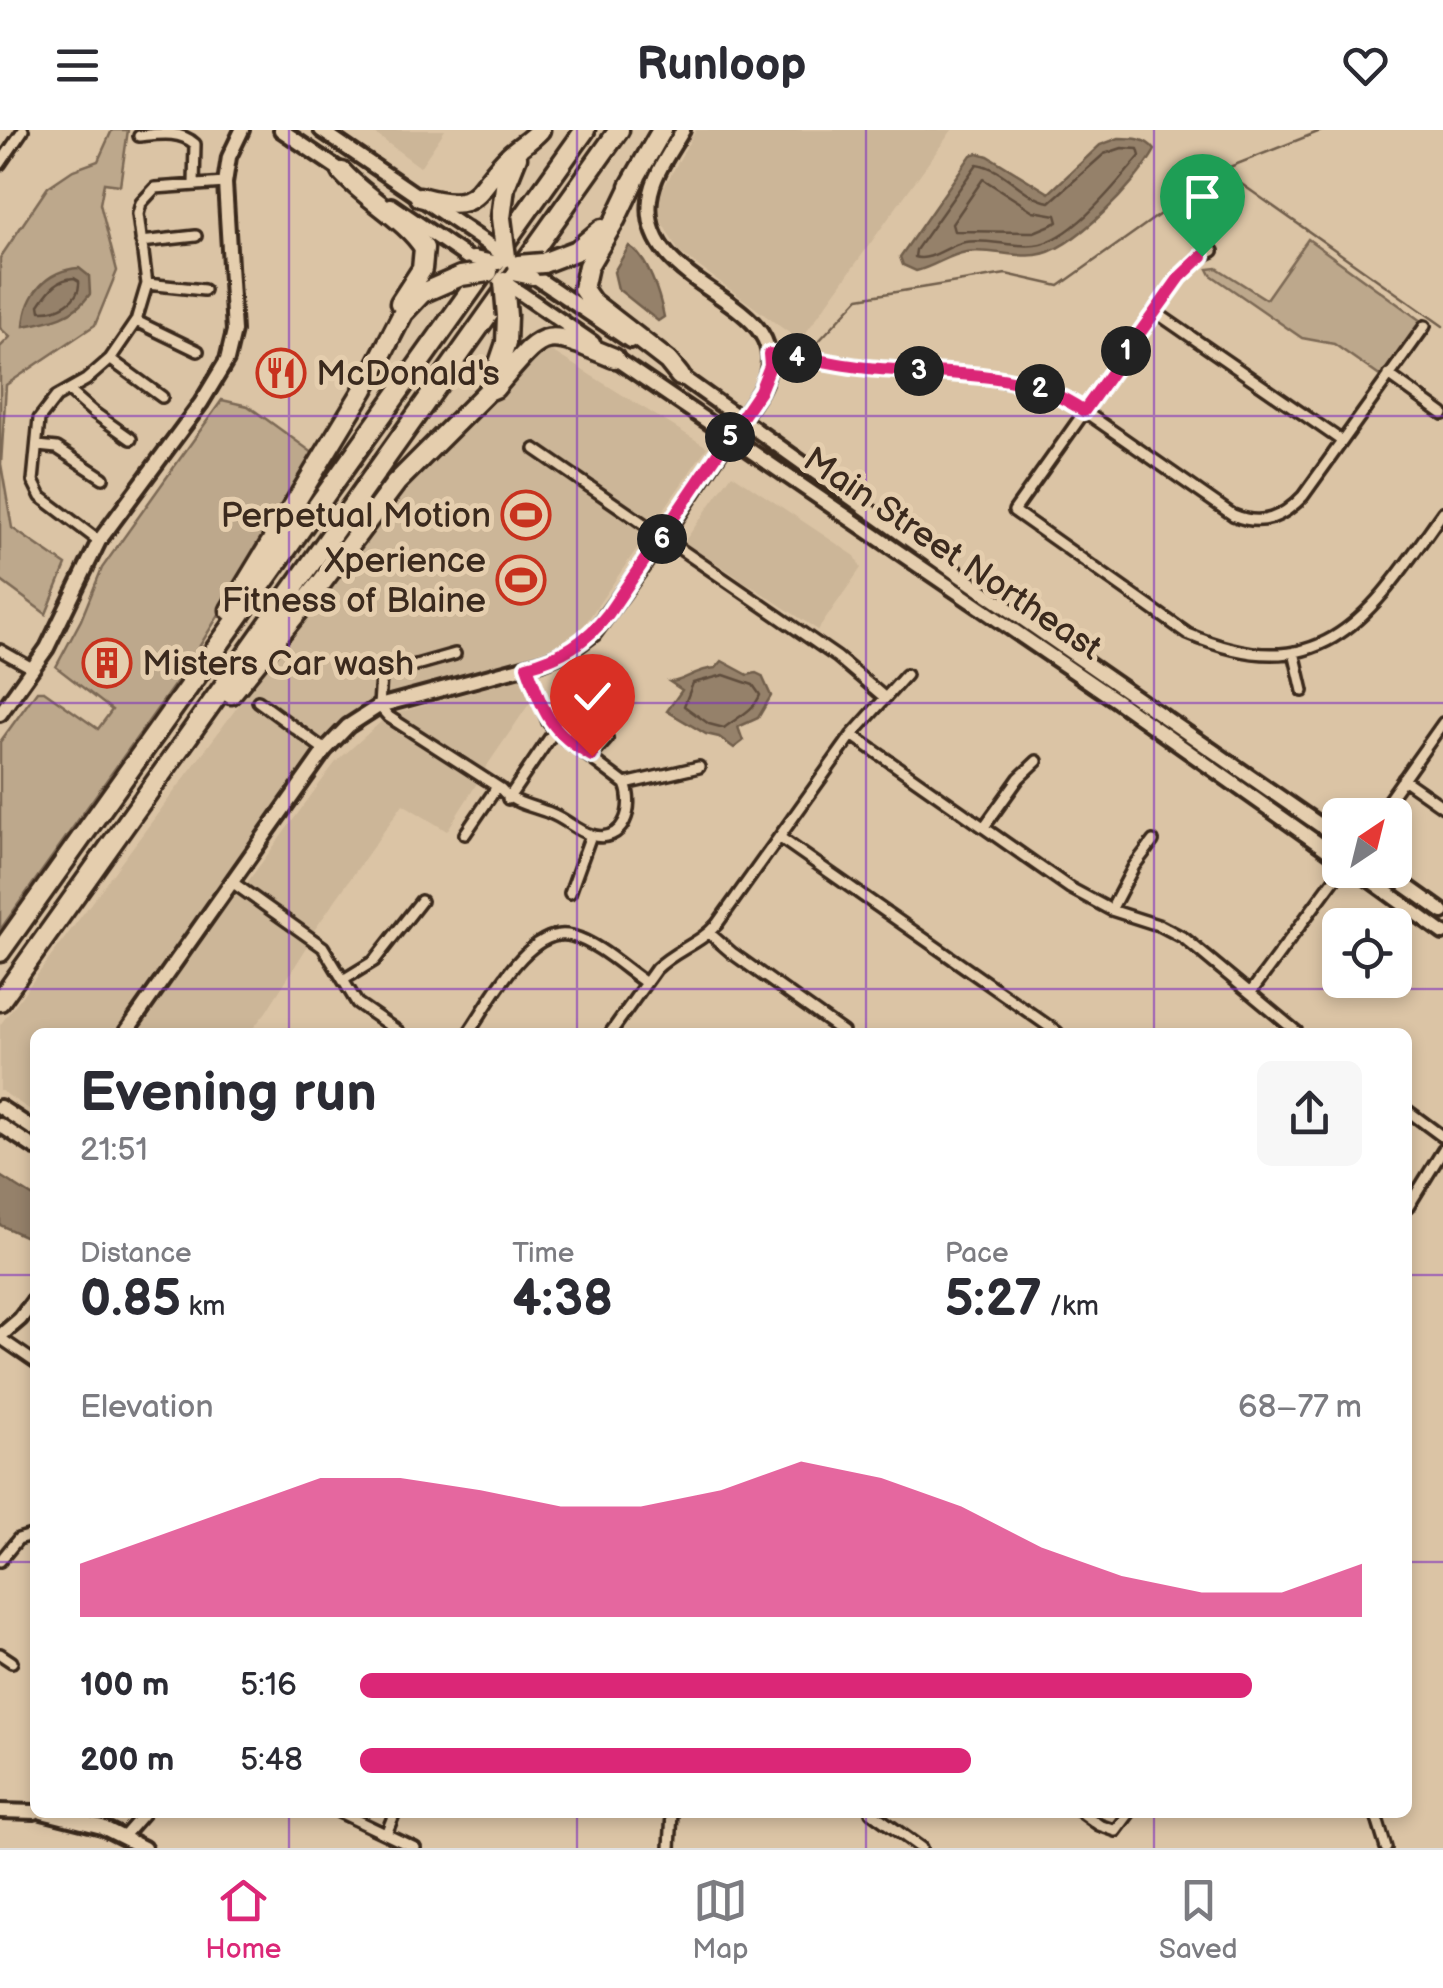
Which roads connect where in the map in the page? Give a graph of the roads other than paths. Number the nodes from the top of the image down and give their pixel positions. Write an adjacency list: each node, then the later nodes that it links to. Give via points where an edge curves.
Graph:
1 (23, 130): 12 (street)
2 (242, 130): 15 (main road, via 228,157)
3 (281, 130): 13 (main road)
4 (321, 130): 17 (main road, Main Street Northeast)
5 (540, 130): 11 (highway)
6 (585, 130): 56 (highway)
7 (619, 130): 70 (highway)
8 (662, 130): 14 (highway)
9 (683, 130): 29 (main road, via 652,188 651,229 670,261 757,326)
10 (139, 136): 16 (street, via 189,138 195,144)
11 (522, 148): 17 (highway, via 466,202); 22 (highway, bridge, via 508,174 501,218)
12 (0, 164)
13 (342, 172): 21 (main road); 30 (highway, via 416,236 425,252)
14 (636, 176): 22 (highway, via 590,241); 34 (highway, via 588,266 584,289)
15 (225, 183): 16 (street); 49 (main road, via 234,331 227,360)
16 (194, 184): 19 (street, via 155,188 144,200)
17 (420, 198): 22 (main road, Main Street Northeast, bridge)
18 (196, 236): 19 (street)
19 (141, 242): 23 (street)
20 (1213, 251): 25 (street, via 1180,277)
21 (468, 263): 22 (highway, bridge); 30 (highway, via 412,302)
22 (516, 271): 32 (main road, Main Street Northeast, bridge, via 524,295); 34 (main road, Main Street Northeast); 36 (highway, bridge, via 503,359)
23 (147, 284): 24 (street); 26 (street)
24 (204, 290)
25 (1154, 311): 38 (street); 43 (street)
26 (136, 322): 28 (street); 31 (street)
27 (1425, 326): 33 (street)
28 (198, 351)
29 (769, 354): 38 (street, via 998,378 1054,393); 40 (main road, via 764,384)
30 (380, 356): 56 (highway)
31 (110, 358): 35 (street); 37 (street)
32 (614, 358): 36 (highway, via 546,338); 41 (main road, Main Street Northeast)
33 (1389, 375): 39 (street); 43 (street)
34 (680, 376): 40 (main road, Main Street Northeast)
35 (68, 390): 42 (street); 44 (street, via 44,408)
36 (488, 391): 70 (highway, via 396,482)
37 (162, 397)
38 (1084, 411): 43 (street, via 1248,521 1288,512); 51 (street, via 1014,510 1188,634 1251,654)
39 (1443, 414)
40 (742, 418): 41 (main road); 78 (main road, Main Street Northeast)
41 (730, 437): 48 (main road); 83 (main road, Main Street Northeast)
42 (131, 439)
43 (1342, 441)
44 (38, 446): 46 (street, via 57,448); 49 (street, via 32,481 41,496)
45 (535, 449): 48 (street)
46 (104, 478)
47 (1443, 512): 51 (street, via 1372,609 1334,638)
48 (662, 538): 53 (main road, via 593,634 570,651); 59 (street, via 837,657)
49 (100, 541): 54 (main road)
50 (0, 650): 54 (street)
51 (1294, 652): 57 (street)
52 (455, 654): 61 (street, via 381,675)
53 (527, 666): 61 (main road); 64 (street)
54 (32, 668): 62 (main road)
55 (906, 675): 59 (street)
56 (190, 685): 94 (highway)
57 (1303, 691)
58 (580, 694): 67 (street, via 606,738)
59 (884, 697): 65 (street)
60 (258, 701): 66 (street)
61 (379, 706): 66 (main road); 73 (street)
62 (0, 714)
63 (1443, 724): 71 (street)
64 (555, 730): 67 (street); 75 (street)
65 (852, 736): 77 (street); 81 (street)
66 (325, 750): 84 (main road)
67 (592, 756): 72 (street)
68 (1037, 761): 77 (street)
69 (699, 767): 72 (street)
70 (162, 774): 98 (highway)
71 (1404, 779): 74 (street); 76 (street)
72 (626, 784): 80 (street, via 627,818 604,836)
73 (497, 787): 75 (street); 79 (street)
74 (1390, 798)
75 (508, 799): 80 (street)
76 (1443, 807)
77 (984, 826): 90 (street)
78 (1322, 827)
79 (466, 834)
80 (591, 835): 88 (street)
81 (779, 838): 92 (street); 104 (street)
82 (1154, 840): 90 (street)
83 (1322, 846)
84 (232, 882): 95 (street, via 322,948); 99 (main road)
85 (1327, 888): 97 (street)
86 (1381, 888): 93 (main road)
87 (1409, 888): 91 (main road)
88 (570, 893)
89 (421, 901): 95 (street, via 374,961)
90 (1111, 910): 97 (street, via 1172,931)
91 (1443, 912)
92 (710, 933): 96 (street, via 665,960); 103 (street)
93 (1443, 933)
94 (0, 952)
95 (342, 980): 100 (street, via 358,1003)
96 (646, 983): 101 (street, via 581,939 552,934 529,948); 102 (street)
97 (1251, 992): 105 (street)
98 (0, 1001)
99 (129, 1028)
100 (393, 1028)
101 (471, 1028)
102 (614, 1028)
103 (837, 1028)
104 (1051, 1028)
105 (1292, 1028)
106 (0, 1107): 109 (main road)
107 (1412, 1115): 110 (street)
108 (0, 1125): 111 (main road)
109 (30, 1127)
110 (1443, 1137)
111 (30, 1145)
112 (1443, 1150): 113 (street)
113 (1412, 1200)
114 (30, 1306): 115 (main road)
115 (0, 1337): 116 (street)
116 (30, 1358)
117 (30, 1535): 118 (street, via 18,1539)
118 (0, 1561)
119 (0, 1654): 120 (street)
120 (12, 1662)
121 (0, 1811): 122 (main road)
122 (30, 1812)
123 (69, 1818): 133 (main road)
124 (140, 1818): 133 (street)
125 (353, 1818): 132 (street)
126 (393, 1818): 132 (street)
127 (672, 1818): 136 (street)
128 (879, 1818): 137 (street)
129 (1089, 1818): 130 (street, via 1116,1831)
130 (1126, 1818)
131 (1378, 1818): 138 (street)
132 (386, 1834): 135 (street)
133 (124, 1836): 134 (main road)
134 (144, 1848)
135 (414, 1848)
136 (670, 1848)
137 (921, 1848)
138 (1386, 1848)

